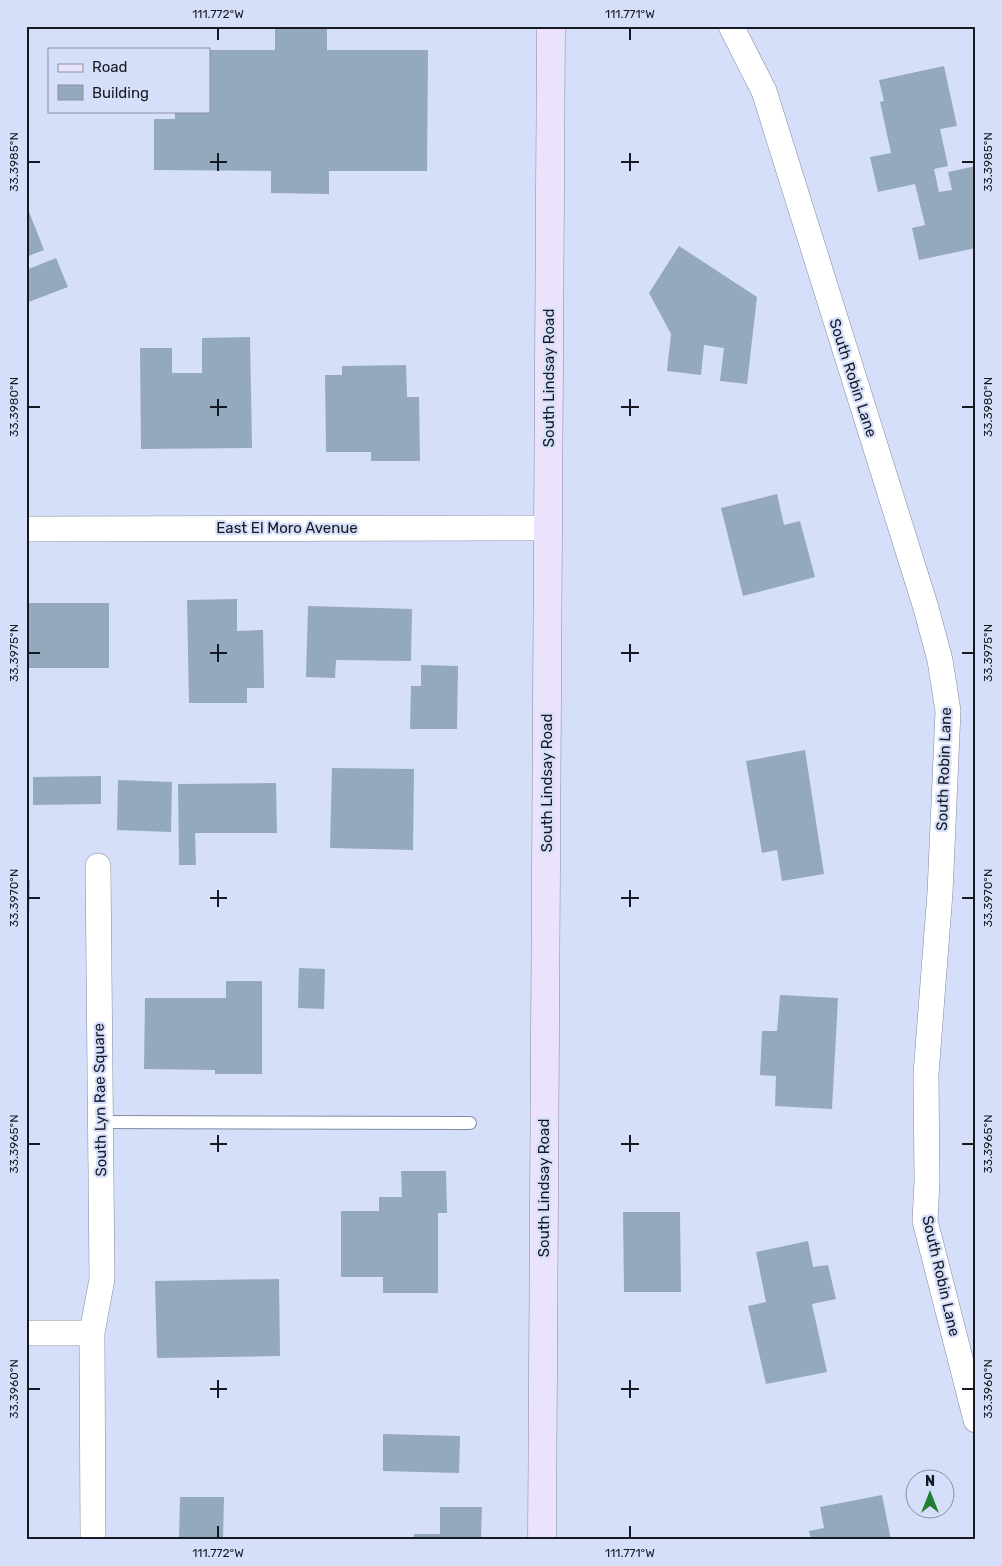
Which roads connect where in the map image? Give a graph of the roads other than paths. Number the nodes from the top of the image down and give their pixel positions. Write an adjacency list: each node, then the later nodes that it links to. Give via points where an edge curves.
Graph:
1 (551, 26): 3 (main road, South Lindsay Road)
2 (731, 26): 10 (street, South Robin Lane, via 764,91 940,660 948,711 940,893 926,1074 925,1221)
3 (548, 528): 4 (street, East El Moro Avenue); 12 (main road, South Lindsay Road)
4 (26, 529)
5 (98, 866): 6 (street, South Lyn Rae Square)
6 (100, 1122): 7 (lane); 8 (street, South Lyn Rae Square, via 102,1279)
7 (470, 1123)
8 (92, 1333): 9 (street); 11 (street, South Lyn Rae Square)
9 (26, 1334)
10 (976, 1420)
11 (92, 1540)
12 (542, 1540)

